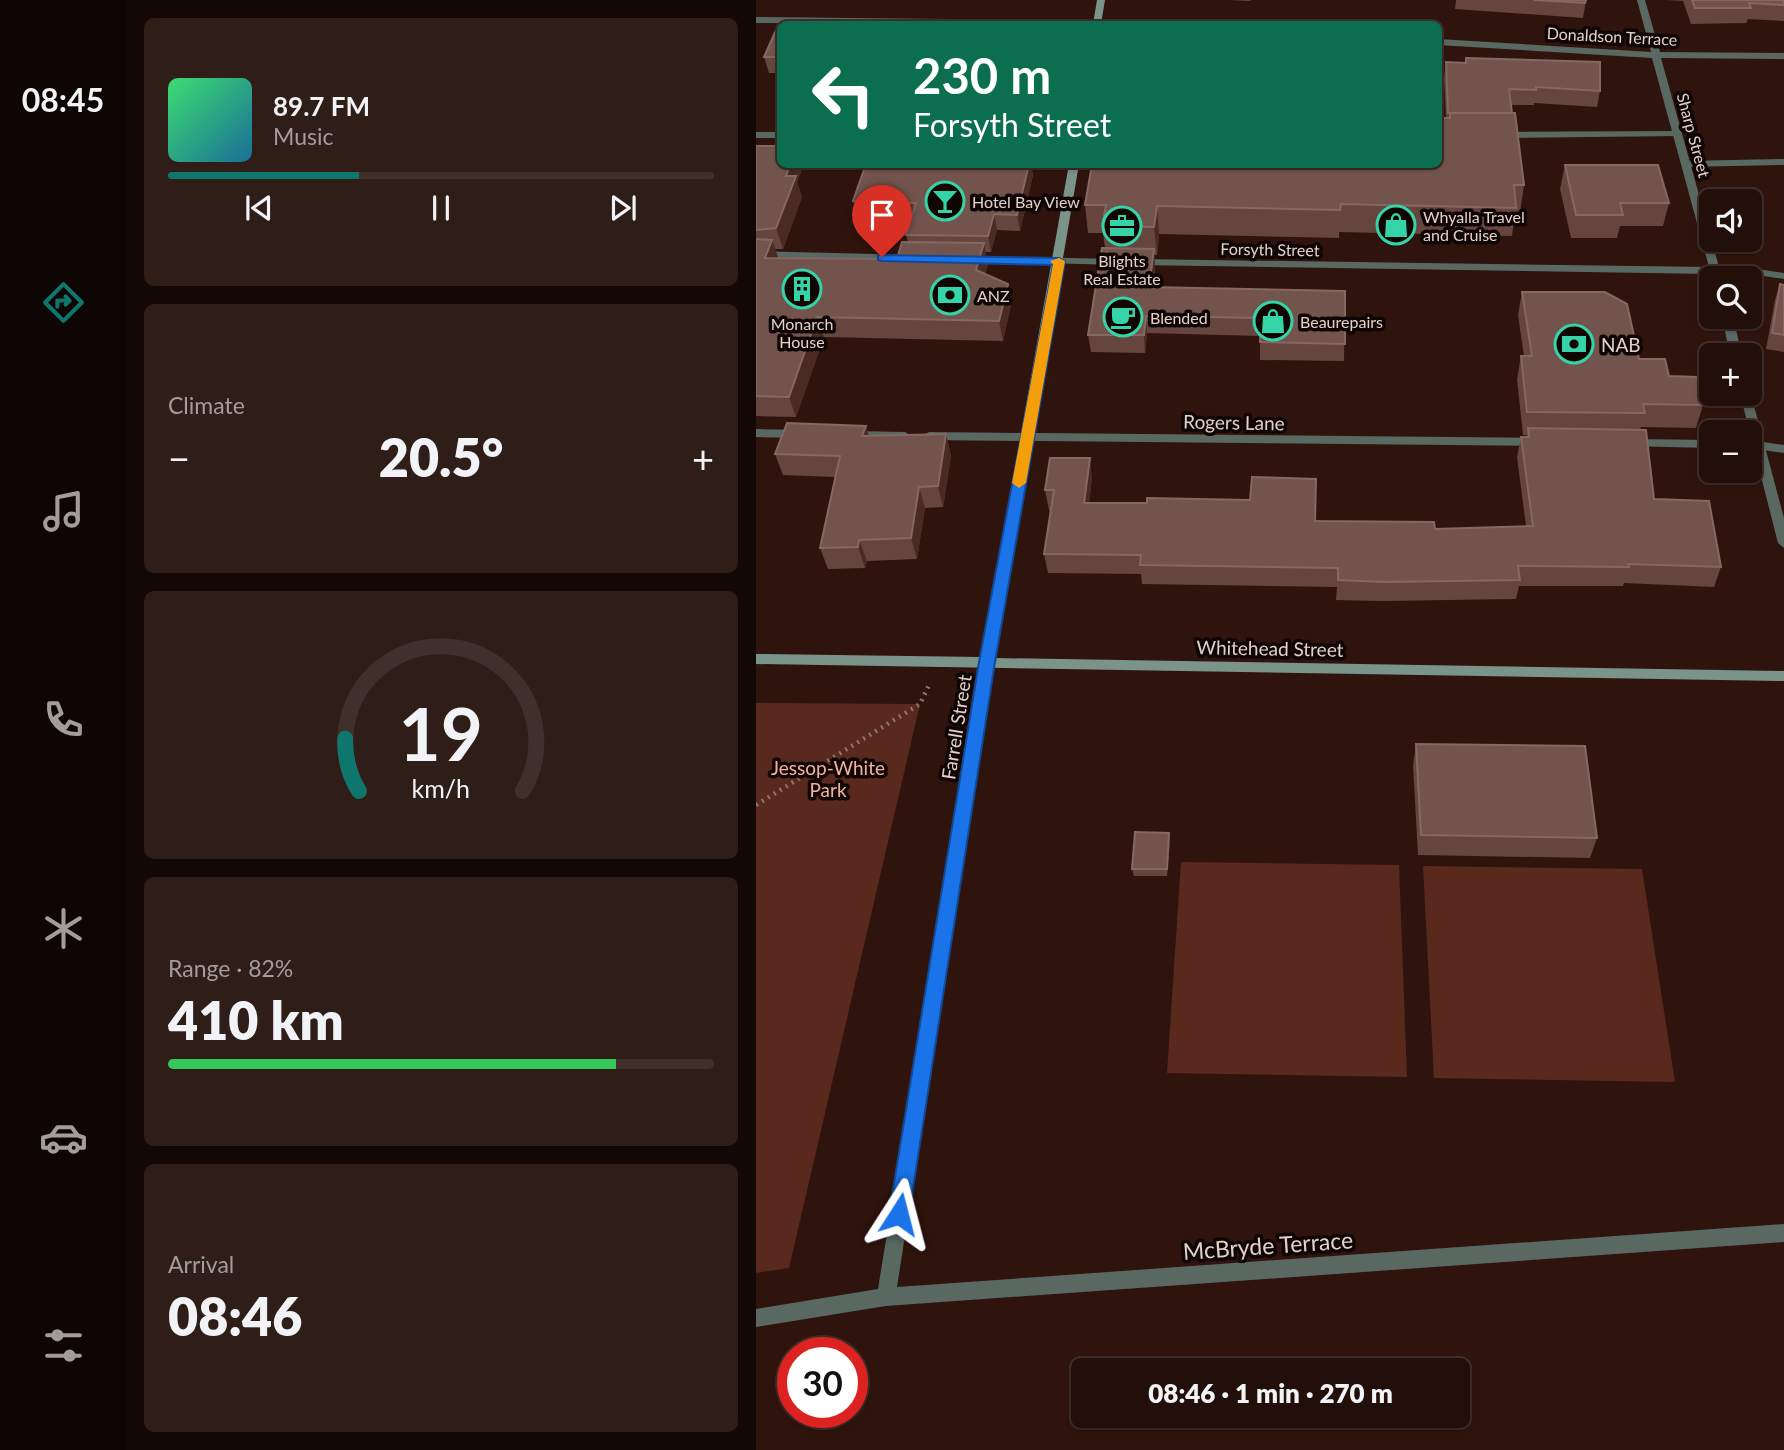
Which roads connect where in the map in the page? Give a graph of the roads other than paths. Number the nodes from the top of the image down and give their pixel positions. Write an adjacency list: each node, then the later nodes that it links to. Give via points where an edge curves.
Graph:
1 (1101, 0): 5 (main road)
2 (1641, 0): 7 (street, Sharp Street)
3 (756, 20): 4 (street)
4 (870, 21)
5 (1097, 21)
6 (1442, 42): 7 (street, Donaldson Terrace)
7 (1656, 55): 8 (street, Donaldson Terrace); 9 (street, Sharp Street)
8 (1784, 56)
9 (1677, 134): 12 (street); 14 (street, Sharp Street)
10 (756, 135): 11 (street)
11 (777, 135)
12 (1492, 135)
13 (1784, 162): 14 (street)
14 (1686, 164): 20 (street, Sharp Street)
15 (1073, 168): 19 (main road, Farrell Street)
16 (756, 254): 17 (street)
17 (931, 258)
18 (957, 259): 19 (street, Forsyth Street)
19 (1059, 261): 21 (street, Forsyth Street); 27 (main road, Farrell Street)
20 (1714, 266)
21 (1699, 274)
22 (1762, 275): 23 (street, Forsyth Street)
23 (1784, 276)
24 (756, 433): 25 (street)
25 (810, 434)
26 (837, 435): 27 (street, Rogers Lane)
27 (1027, 438): 28 (street, Rogers Lane); 36 (main road, Farrell Street)
28 (1558, 443)
29 (1614, 443): 30 (street)
30 (1699, 444)
31 (1762, 445): 32 (street)
32 (1784, 449)
33 (1762, 468): 34 (street)
34 (1784, 542)
35 (756, 659): 36 (main road, Whitehead Street)
36 (987, 662): 37 (main road, Whitehead Street); 39 (street, Farrell Street)
37 (1784, 676)
38 (1784, 1233): 39 (street, McBryde Terrace)
39 (886, 1297): 40 (street, McBryde Terrace)
40 (756, 1318)

